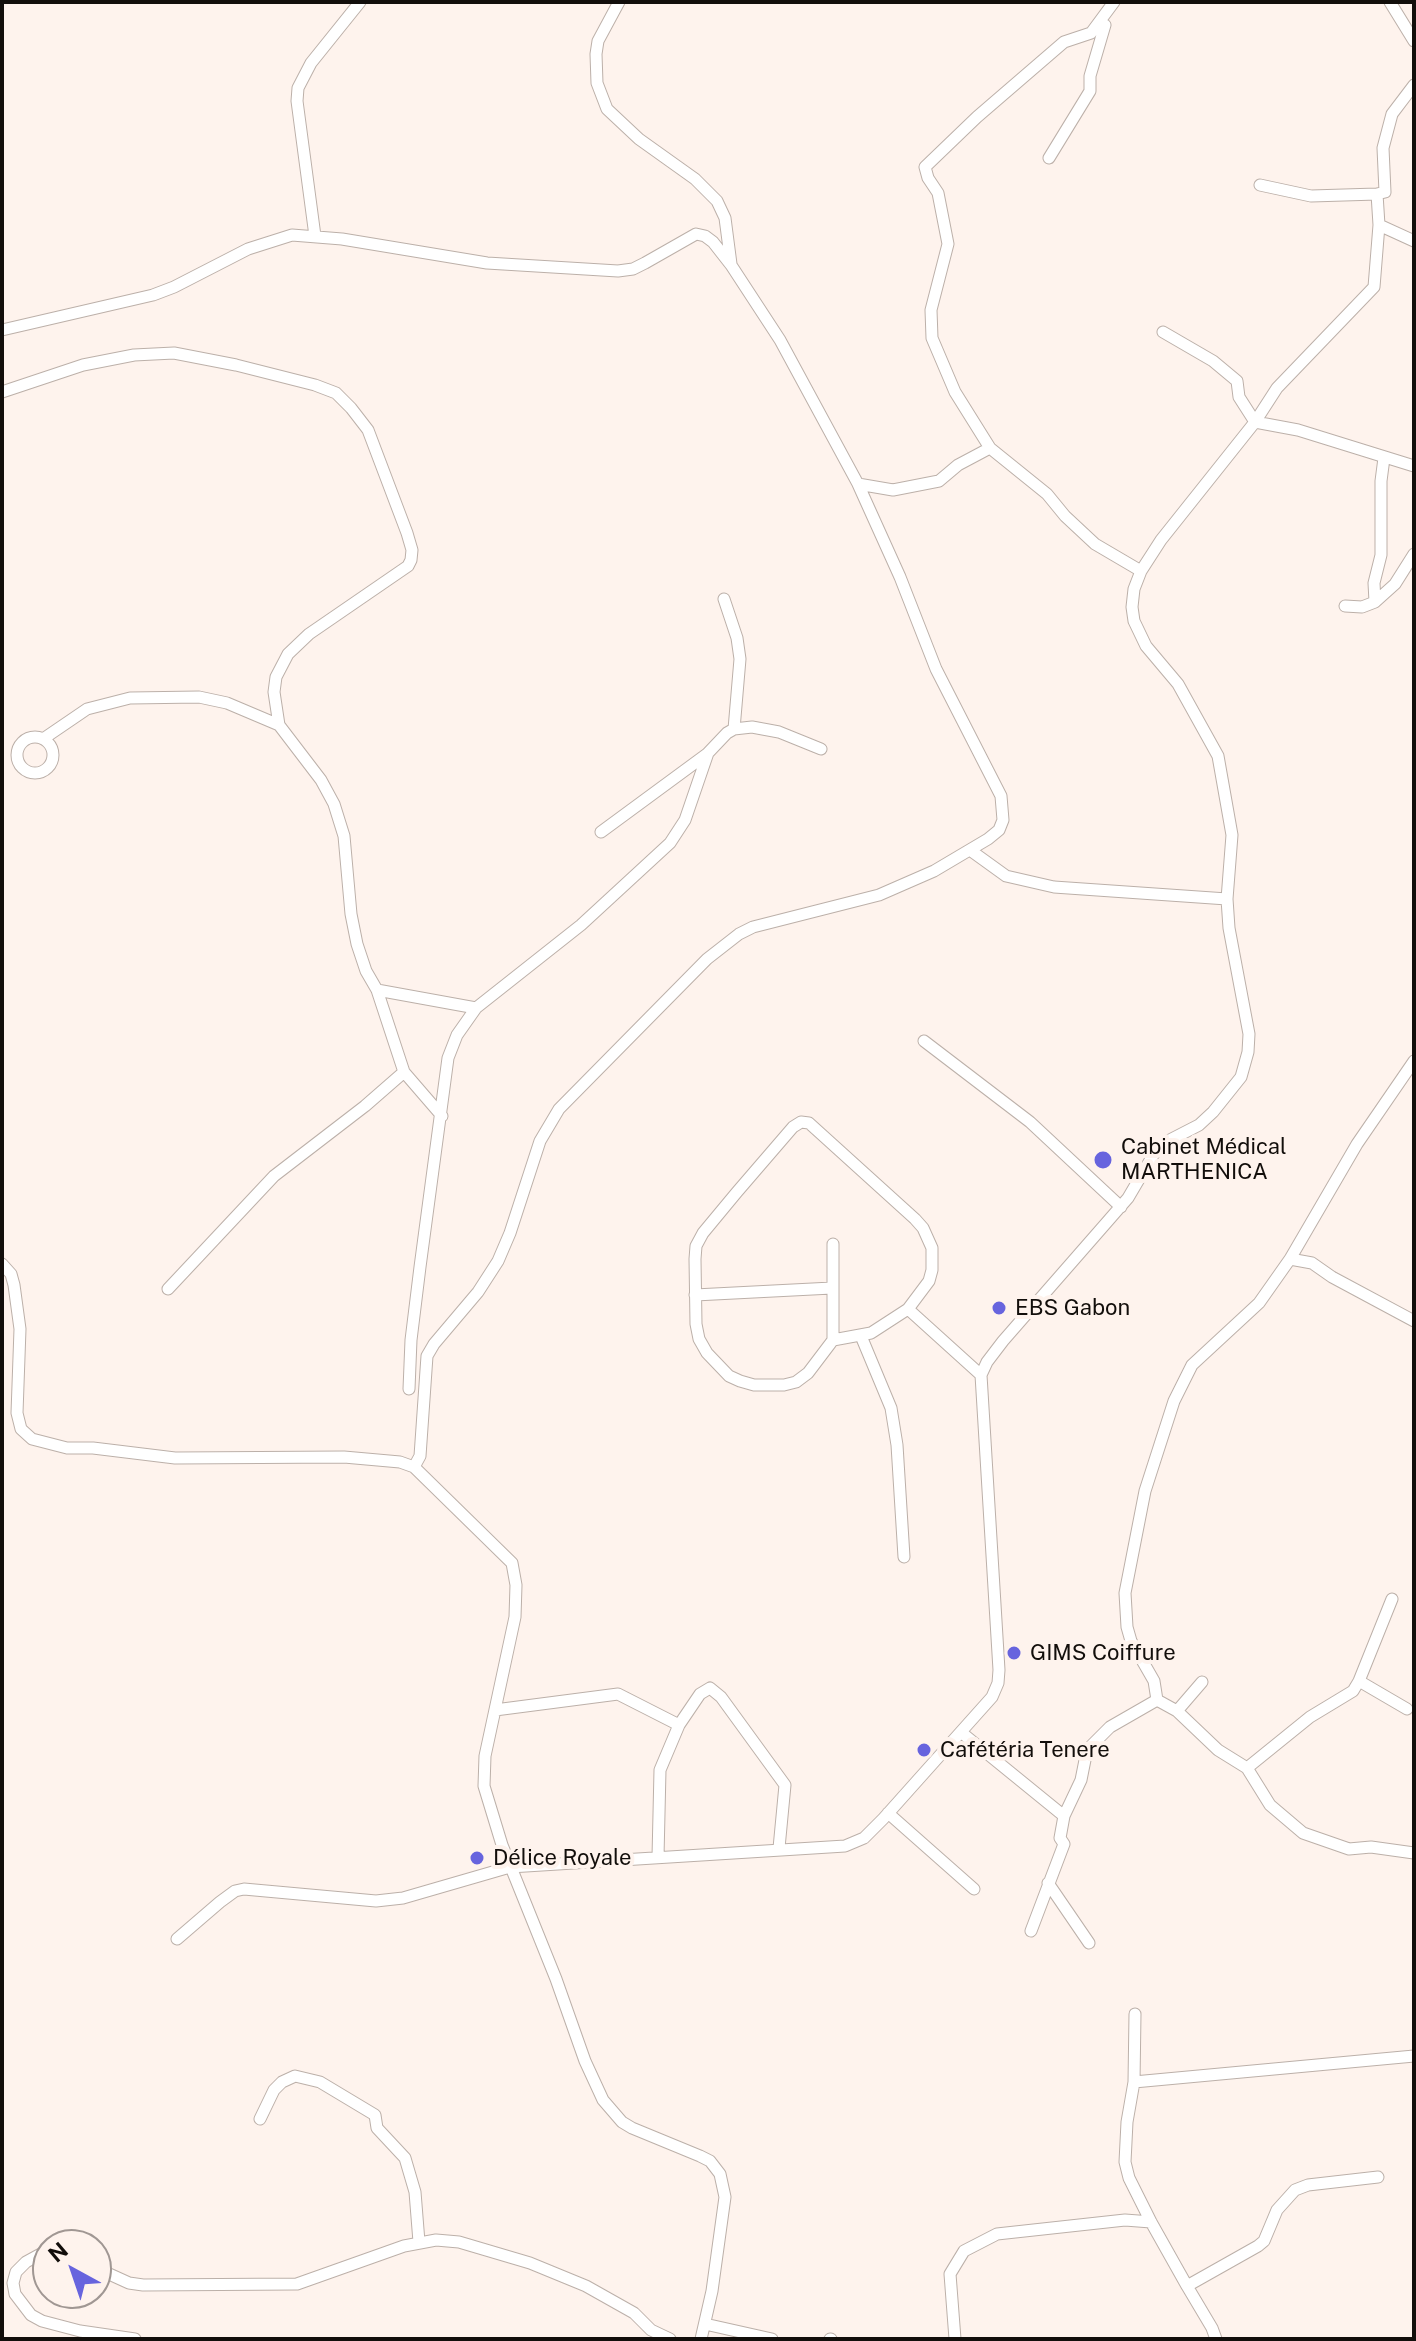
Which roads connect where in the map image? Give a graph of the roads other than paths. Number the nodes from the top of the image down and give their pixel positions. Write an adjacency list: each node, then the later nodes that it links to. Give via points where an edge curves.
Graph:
1 (360, 2): 11 (street, via 311,63 298,88)
2 (619, 2): 13 (street, via 596,54 597,83 607,109 717,201 725,218)
3 (1115, 2): 7 (street, via 1099,37 1090,91); 18 (street, via 1091,33 1064,42 925,167 938,193 948,244 931,310 932,338 955,392)
4 (1390, 2): 5 (street)
5 (1414, 41)
6 (1414, 85): 9 (street, via 1389,122 1383,148 1385,192)
7 (1049, 158)
8 (1260, 185): 9 (street, via 1311,196)
9 (1377, 194): 10 (street)
10 (1379, 225): 12 (street); 17 (street, via 1374,287 1277,388)
11 (315, 236): 13 (street, via 487,263 618,271 633,269 696,234 713,242); 14 (street, via 292,235 258,245 153,295)
12 (1414, 241)
13 (731, 265): 21 (street, via 780,340)
14 (2, 330)
15 (1163, 332): 17 (street, via 1237,381 1239,397)
16 (2, 392): 27 (street, via 83,365 174,353 315,385 336,393 351,408 368,430 407,533 411,560 288,654 274,692)
17 (1255, 422): 19 (street); 23 (street)
18 (990, 448): 21 (street, via 939,481 893,490); 23 (street, via 1047,494 1095,544)
19 (1384, 458): 20 (street); 25 (street)
20 (1414, 466)
21 (858, 484): 33 (street, via 936,669 1001,796 999,830)
22 (1414, 554): 25 (street, via 1395,584)
23 (1141, 571): 34 (street, via 1134,589 1134,621 1146,646 1178,684 1218,756 1232,835)
24 (724, 599): 28 (street, via 740,659)
25 (1375, 602): 26 (street)
26 (1345, 606)
27 (279, 725): 29 (street, via 199,697 130,698 87,709); 35 (street, via 334,804 344,836 357,944)
28 (734, 729): 30 (street, via 779,732); 31 (street)
29 (43, 739)
30 (821, 749)
31 (708, 753): 32 (street); 36 (street, via 685,820 670,843 581,925)
32 (601, 832)
33 (970, 850): 34 (street, via 1006,876 1054,887); 54 (street, via 893,890 739,934 707,959 572,1094 545,1130 498,1261 427,1356 420,1456)
34 (1227, 899): 41 (street, via 1249,1034 1241,1077 1199,1125 1155,1152)
35 (377, 990): 36 (street); 39 (street)
36 (476, 1008): 40 (street, via 450,1048)
37 (924, 1041): 41 (street, via 1030,1122)
38 (1414, 1061): 43 (street, via 1357,1144)
39 (404, 1072): 40 (street); 46 (street, via 274,1176)
40 (442, 1116): 53 (street)
41 (1121, 1207): 52 (street, via 1003,1341)
42 (833, 1244): 45 (street)
43 (1290, 1259): 49 (street, via 1312,1263); 59 (street, via 1247,1316 1192,1365 1155,1458 1125,1593 1131,1641 1154,1681)
44 (2, 1264): 54 (street, via 11,1274 20,1329 17,1413 21,1429 32,1439 67,1448 175,1458 344,1457)
45 (832, 1288): 47 (street); 51 (street)
46 (168, 1289)
47 (695, 1295): 48 (street, via 696,1246 703,1233 793,1127 805,1122 915,1219 929,1238 929,1281); 51 (street, via 699,1339 718,1366 740,1381 768,1386 796,1382)
48 (908, 1309): 50 (street); 52 (street)
49 (1414, 1321)
50 (861, 1336): 51 (street); 55 (street, via 891,1408)
51 (833, 1340)
52 (981, 1375): 64 (street, via 999,1670 992,1697)
53 (409, 1389)
54 (414, 1467): 61 (street, via 512,1563 515,1617)
55 (904, 1557)
56 (1392, 1599): 57 (street)
57 (1359, 1681): 60 (street); 65 (street, via 1344,1698 1310,1717)
58 (1202, 1682): 62 (street)
59 (1157, 1700): 62 (street); 67 (street, via 1110,1727 1087,1750 1081,1780)
60 (1407, 1709)
61 (495, 1710): 63 (street, via 618,1694); 71 (street, via 484,1786)
62 (1177, 1711): 65 (street, via 1218,1750)
63 (679, 1725): 68 (street, via 705,1689 721,1697 785,1785); 70 (street, via 660,1770)
64 (962, 1733): 66 (street); 67 (street)
65 (1247, 1768): 69 (street, via 1270,1805 1303,1833 1349,1849)
66 (888, 1813): 68 (street, via 855,1843); 73 (street)
67 (1064, 1816): 72 (street, via 1064,1843)
68 (779, 1848): 70 (street)
69 (1414, 1853)
70 (658, 1857): 71 (street)
71 (510, 1867): 75 (street, via 376,1901 244,1889); 87 (street, via 603,2100 622,2122 710,2161 720,2174 725,2197)
72 (1048, 1883): 74 (street); 76 (street)
73 (974, 1889)
74 (1031, 1931)
75 (177, 1939)
76 (1089, 1943)
77 (1135, 2014): 79 (street)
78 (1414, 2056): 79 (street)
79 (1134, 2082): 82 (street, via 1125,2162)
80 (260, 2119): 83 (street, via 274,2090 295,2076 320,2082 375,2115 377,2128 405,2158 415,2192)
81 (1378, 2177): 86 (street, via 1295,2190 1277,2210 1264,2241)
82 (1151, 2222): 86 (street); 92 (street, via 1125,2220 997,2234 964,2251 950,2274)
83 (419, 2242): 85 (street, via 297,2284 143,2285); 89 (street, via 459,2242 530,2263 586,2286)
84 (32, 2259): 88 (street, via 16,2272 13,2283 31,2315 70,2329)
85 (112, 2275)
86 (1187, 2286): 93 (street)
87 (705, 2324): 90 (street); 91 (street)
88 (135, 2339)
89 (670, 2339)
90 (701, 2339)
91 (772, 2339)
92 (955, 2339)
93 (1216, 2339)

